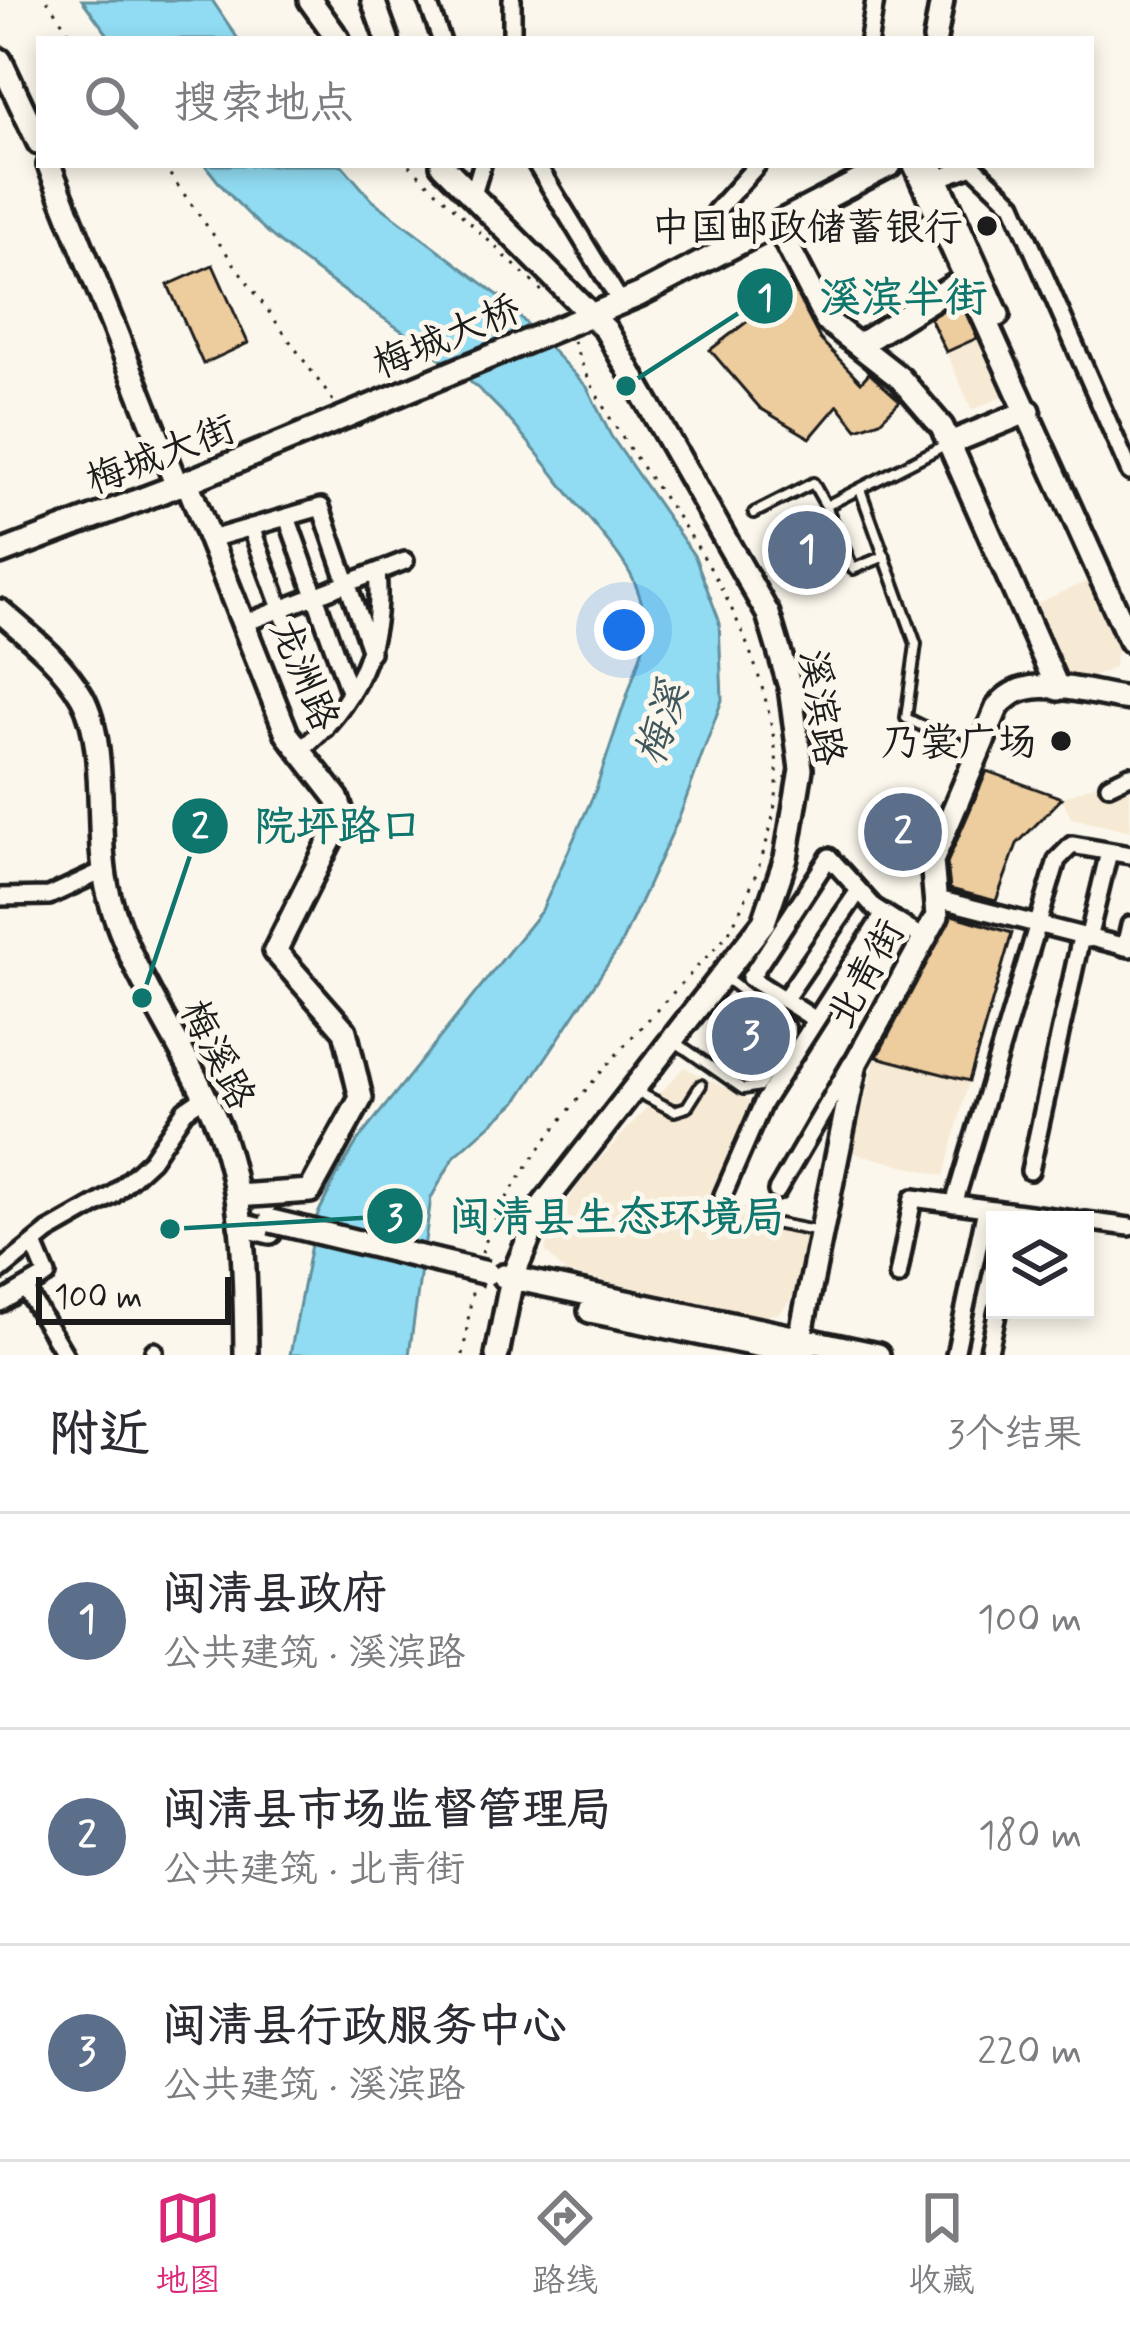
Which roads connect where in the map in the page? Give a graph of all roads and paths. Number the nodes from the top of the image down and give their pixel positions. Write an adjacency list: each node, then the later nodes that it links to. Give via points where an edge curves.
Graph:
1 (46, 0): 9 (path)
2 (310, 0): 10 (street)
3 (373, 0): 11 (street)
4 (427, 0): 12 (street)
5 (512, 0): 13 (street)
6 (875, 0): 14 (street)
7 (942, 0): 15 (street)
8 (954, 0): 16 (street)
9 (72, 36)
10 (336, 36)
11 (385, 36)
12 (440, 36)
13 (512, 36)
14 (869, 36)
15 (936, 36)
16 (948, 36)
17 (0, 61): 18 (street)
18 (36, 137)
19 (50, 168): 41 (street, 龙洲路)
20 (165, 168): 38 (path)
21 (413, 168): 35 (path)
22 (441, 168): 30 (street, 溪滨路)
23 (480, 168): 30 (street)
24 (539, 168): 34 (street)
25 (755, 168): 32 (street, via 716,212)
26 (884, 168): 31 (street)
27 (917, 168): 33 (street)
28 (975, 168): 40 (street, via 1011,200)
29 (939, 170): 54 (street)
30 (465, 190): 35 (street, 溪滨路)
31 (777, 225): 32 (street); 36 (street, via 826,320)
32 (733, 248): 34 (street)
33 (965, 279): 36 (street); 37 (street)
34 (621, 303): 35 (street)
35 (581, 324): 38 (street, 梅城大桥); 80 (street, 溪滨路, via 762,601 792,699 801,769 782,877 764,922); 102 (path, via 615,428 683,524 735,621 764,709 776,786 746,901 728,934 558,1128 490,1225)
36 (859, 345): 39 (street, via 923,401)
37 (1029, 411): 39 (street); 58 (street)
38 (345, 417): 41 (street, 梅城大街)
39 (950, 443): 42 (lane); 60 (street)
40 (1130, 472)
41 (182, 484): 47 (street, 龙洲路); 48 (street, 梅城大街)
42 (860, 489): 43 (lane); 49 (lane)
43 (826, 506): 44 (lane, via 813,483); 49 (lane, via 853,569)
44 (754, 513)
45 (287, 517): 46 (street); 52 (street, via 321,507); 53 (street)
46 (251, 527): 47 (street); 55 (street)
47 (211, 539): 57 (street, 龙洲路)
48 (0, 553)
49 (884, 556): 65 (lane, via 916,644 906,718)
50 (405, 561): 51 (street)
51 (377, 572): 52 (street); 59 (street)
52 (348, 583): 53 (street); 59 (street)
53 (315, 595): 55 (street); 61 (street)
54 (1130, 605)
55 (281, 608): 57 (street); 63 (street)
56 (0, 611): 70 (street, 梅溪路, via 57,664 87,708)
57 (245, 623): 64 (street, 龙洲路)
58 (1130, 641)
59 (371, 652): 61 (street)
60 (1058, 689): 62 (street, 北青街); 65 (street, 北青街, via 1010,692)
61 (350, 694): 63 (street)
62 (1130, 699)
63 (325, 728): 64 (street)
64 (298, 752): 94 (street, 龙洲路, via 343,815 275,951 345,1030 361,1098 310,1191)
65 (977, 753): 73 (street, 北青街, via 930,869)
66 (1130, 776): 67 (street)
67 (1109, 785)
68 (1109, 852): 69 (street); 76 (street, via 1072,845 1061,853); 77 (street)
69 (1130, 856)
70 (103, 871): 72 (street, via 49,896); 87 (street, 梅溪路, via 135,966)
71 (858, 892): 74 (street); 81 (street); 81 (street, via 829,857 750,978)
72 (0, 897)
73 (938, 899): 76 (street); 78 (street, 北青街)
74 (883, 915): 78 (street); 82 (street)
75 (1130, 925): 79 (street)
76 (1036, 928): 77 (street); 91 (street)
77 (1085, 938): 79 (street); 88 (street)
78 (926, 940): 83 (street, 北青街)
79 (1128, 948)
80 (724, 977): 84 (street, 溪滨路); 84 (lane, via 790,1027 760,1086 743,1089)
81 (784, 1000): 82 (street)
82 (816, 1020): 90 (street, via 758,1112)
83 (867, 1035): 89 (street); 98 (street, 北青街)
84 (673, 1040): 86 (street, 溪滨路)
85 (701, 1085): 86 (lane, via 687,1107 674,1111)
86 (632, 1089): 103 (street, 溪滨路, via 550,1193)
87 (205, 1097): 94 (street, 梅溪路); 99 (street, via 184,1110 152,1160 113,1196)
88 (1030, 1171)
89 (777, 1191)
90 (723, 1195)
91 (954, 1204): 92 (street); 101 (street, via 914,1198)
92 (986, 1209): 93 (street); 113 (street)
93 (994, 1211)
94 (239, 1212): 102 (street, bridge); 109 (street, 梅溪路)
95 (768, 1222): 98 (lane)
96 (1094, 1222): 97 (street)
97 (1130, 1227)
98 (821, 1233): 107 (street, 北青街)
99 (34, 1244): 100 (street); 104 (street, via 47,1275)
100 (0, 1271)
101 (898, 1276)
102 (481, 1277): 103 (street); 110 (path)
103 (511, 1285): 107 (street); 111 (street, 溪滨路)
104 (25, 1288): 105 (street); 108 (street)
105 (0, 1304)
106 (996, 1319): 114 (street)
107 (801, 1349): 112 (street)
108 (65, 1355)
109 (245, 1355)
110 (463, 1355)
111 (497, 1355)
112 (878, 1355)
113 (955, 1355)
114 (988, 1355)

